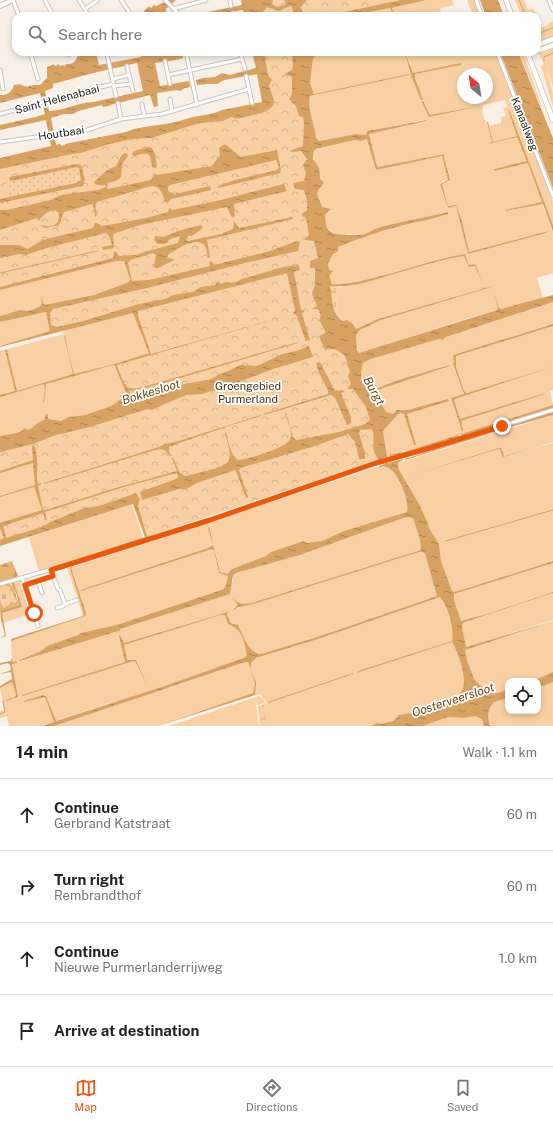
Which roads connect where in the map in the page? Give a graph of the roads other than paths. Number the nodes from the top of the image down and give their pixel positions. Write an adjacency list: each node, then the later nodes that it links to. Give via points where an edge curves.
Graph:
1 (13, 0): 12 (main road); 17 (street)
2 (45, 0): 18 (street)
3 (79, 0): 14 (street)
4 (98, 0): 14 (street)
5 (121, 0): 20 (street)
6 (206, 0): 15 (street)
7 (230, 0): 13 (street)
8 (476, 0): 22 (street)
9 (506, 0): 23 (main road)
10 (549, 0): 16 (street)
11 (166, 1): 15 (street)
12 (0, 6)
13 (231, 6)
14 (85, 9): 19 (street)
15 (173, 9): 21 (street)
16 (553, 10)
17 (18, 12)
18 (50, 12)
19 (87, 12)
20 (129, 12)
21 (177, 12)
22 (480, 12)
23 (510, 12)
24 (553, 39): 25 (main road)
25 (541, 44)
26 (553, 45): 27 (main road)
27 (541, 50)
28 (31, 56): 43 (street)
29 (108, 56): 44 (street, Saint Helenabaai)
30 (187, 56): 39 (street)
31 (242, 56): 34 (street)
32 (498, 56): 64 (street, Kanaalweg)
33 (529, 56): 62 (main road)
34 (242, 59): 37 (street); 39 (street)
35 (165, 62): 41 (street)
36 (127, 66): 40 (street)
37 (244, 69)
38 (0, 70): 45 (street)
39 (189, 70): 41 (street); 57 (street)
40 (129, 75): 44 (street, Saint Helenabaai); 46 (street)
41 (168, 75): 47 (street)
42 (246, 76): 50 (street)
43 (38, 79)
44 (113, 79): 48 (street, Saint Helenabaai)
45 (1, 82): 49 (street)
46 (131, 84): 48 (street, Saint Helenabaai); 51 (street)
47 (170, 84)
48 (114, 85): 52 (street, Saint Helenabaai); 59 (street, Saint Helenabaai)
49 (4, 89)
50 (249, 89): 55 (street); 57 (street, Houtbaai)
51 (133, 91)
52 (116, 96)
53 (170, 99): 58 (street)
54 (118, 103): 61 (street)
55 (252, 103)
56 (142, 104): 60 (street)
57 (197, 105): 58 (street, Houtbaai)
58 (172, 111): 60 (street, Houtbaai)
59 (0, 114)
60 (144, 116): 61 (street, Houtbaai)
61 (121, 119): 63 (street, Houtbaai, via 87,130)
62 (553, 120)
63 (0, 142)
64 (553, 196)
65 (553, 410): 66 (street, via 388,460)
66 (51, 570): 67 (street); 68 (street)
67 (53, 576): 69 (street); 74 (street)
68 (22, 578): 70 (street); 71 (street)
69 (38, 581): 71 (street); 72 (street)
70 (0, 584)
71 (25, 585): 76 (street)
72 (42, 592)
73 (77, 600): 74 (street)
74 (65, 604): 75 (street)
75 (57, 608)
76 (38, 626)

